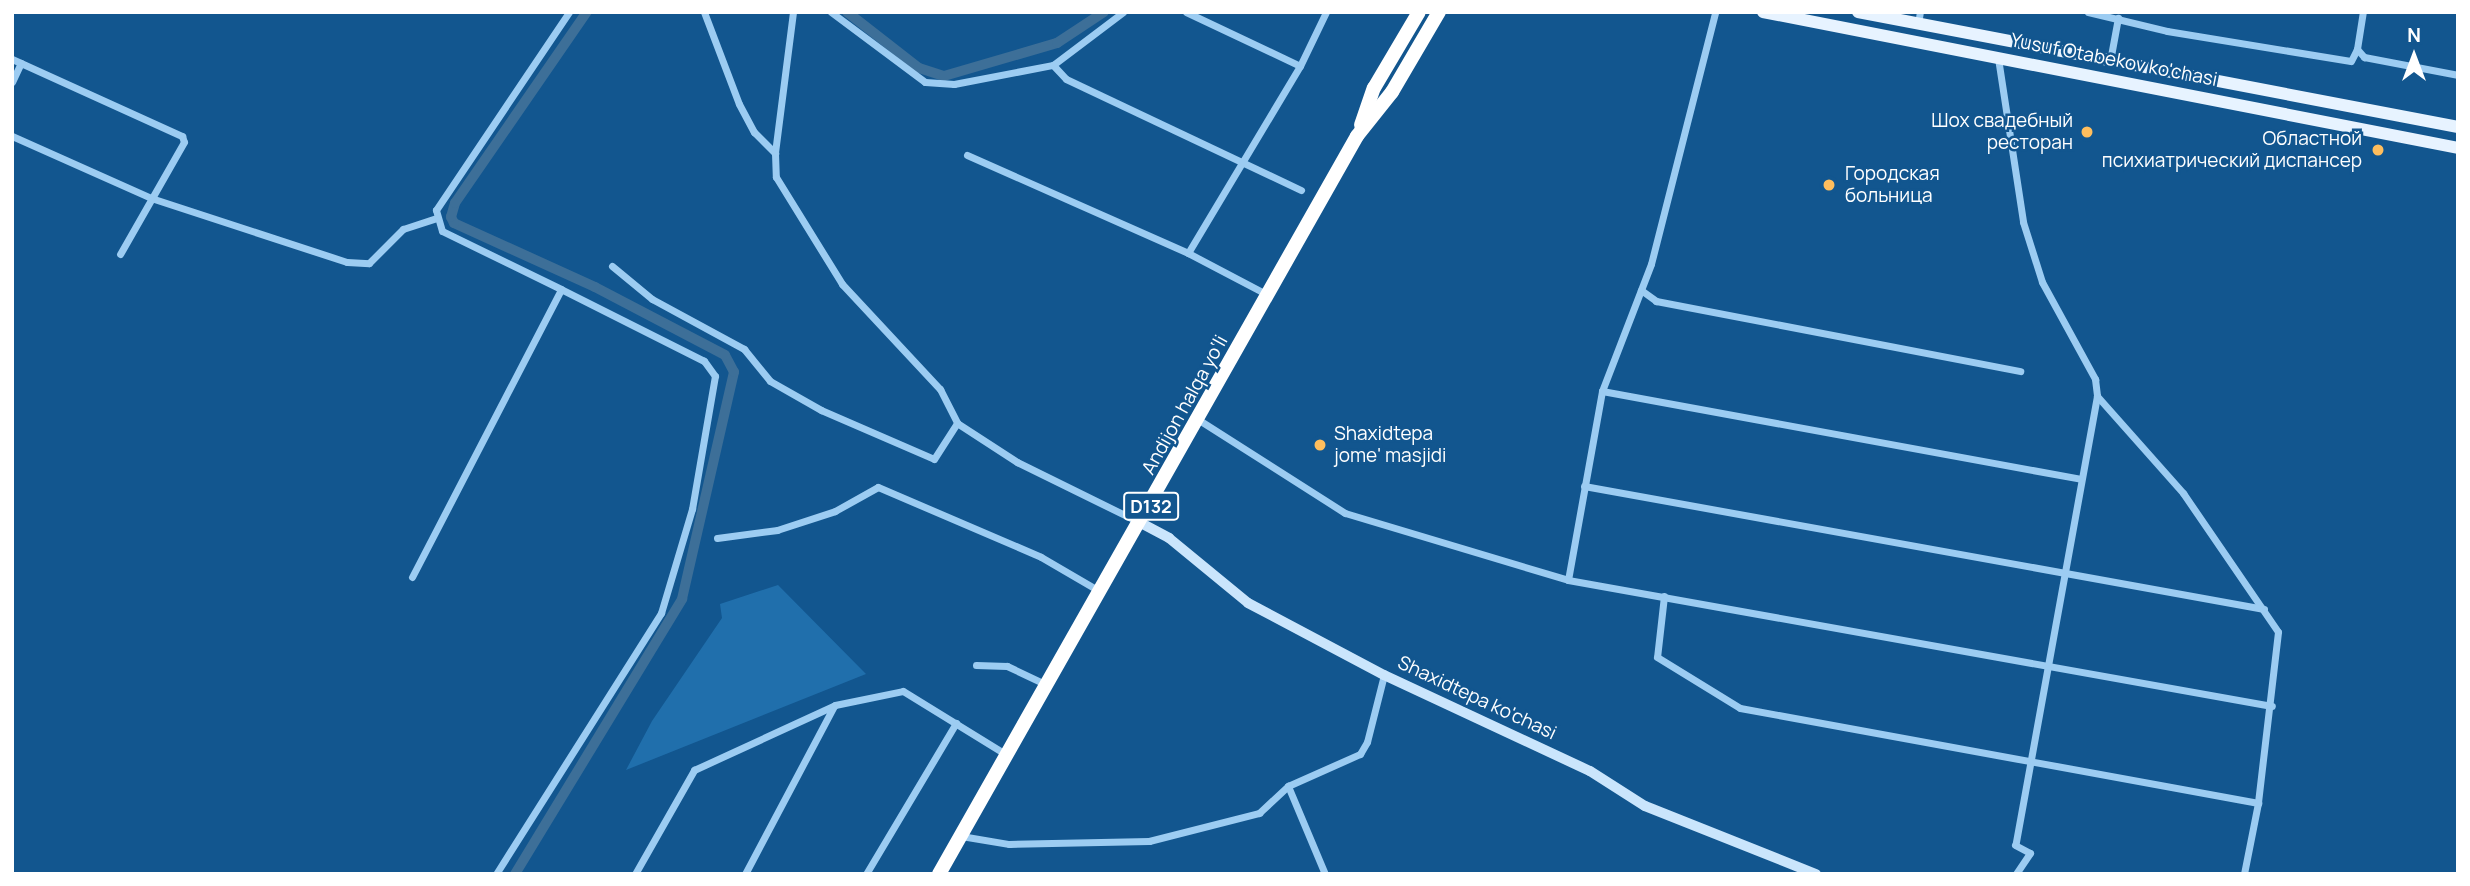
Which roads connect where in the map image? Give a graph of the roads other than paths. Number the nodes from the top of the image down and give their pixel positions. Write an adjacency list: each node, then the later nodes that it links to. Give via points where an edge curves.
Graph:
1 (569, 12): 35 (street, via 440,200)
2 (704, 12): 30 (street, via 738,104 754,132)
3 (793, 12): 30 (street)
4 (831, 12): 22 (street, via 925,82 954,84)
5 (1124, 12): 22 (street)
6 (1186, 12): 23 (street)
7 (1326, 12): 23 (street)
8 (1419, 12): 28 (highway, Andijon halqa yo‘li / D132, via 1374,88)
9 (1439, 12): 28 (highway, Andijon halqa yo‘li / D132, via 1392,92)
10 (1715, 12): 40 (street)
11 (1763, 12): 18 (main road, Yusuf Otabekov ko'chasi)
12 (1858, 12): 15 (main road, Yusuf Otabekov ko'chasi)
13 (2088, 12): 16 (street)
14 (2363, 12): 17 (street)
15 (1919, 18): 20 (main road, Yusuf Otabekov ko'chasi)
16 (2118, 18): 17 (street, via 2167,31 2338,60 2351,61); 20 (street)
17 (2357, 49): 24 (street, via 2364,57)
18 (1998, 57): 29 (main road, Yusuf Otabekov ko'chasi); 44 (street, via 2023,222 2042,282 2095,379)
19 (12, 59): 21 (street)
20 (2110, 61): 26 (main road, Yusuf Otabekov ko'chasi)
21 (21, 63): 25 (street); 34 (street, via 182,136 184,142)
22 (1053, 65): 32 (street, via 1066,79)
23 (1300, 66): 32 (street)
24 (2458, 75)
25 (12, 82)
26 (2458, 127)
27 (12, 136): 34 (street)
28 (1357, 136): 41 (highway, Andijon halqa yo‘li / D132)
29 (2458, 148)
30 (775, 153): 46 (street, via 776,177 842,284 940,389)
31 (967, 155): 36 (street)
32 (1244, 160): 33 (street); 36 (street)
33 (1301, 190)
34 (152, 198): 35 (street, via 358,264 369,262 403,229); 37 (street)
35 (436, 218): 39 (street, via 442,232)
36 (1188, 253): 41 (street)
37 (120, 254)
38 (612, 266): 46 (street, via 652,299 744,349 770,381 821,410 934,459)
39 (561, 289): 52 (street); 69 (street, via 704,361 715,376 692,509 661,613)
40 (1641, 290): 42 (street, via 1656,301); 43 (street)
41 (1268, 295): 45 (highway, Andijon halqa yo‘li / D132)
42 (2020, 371)
43 (1602, 391): 47 (street); 48 (street)
44 (2097, 396): 47 (street); 56 (street, via 2183,493)
45 (1199, 420): 49 (highway, Andijon halqa yo‘li / D132); 53 (street, via 1345,513)
46 (957, 423): 49 (street, via 1017,462)
47 (2081, 479): 51 (street)
48 (1584, 486): 51 (street); 53 (street)
49 (1141, 523): 54 (highway, Andijon halqa yo‘li / D132); 59 (street, Shaxidtepa ko'chasi, via 1169,538 1248,603)
50 (717, 538): 54 (street, via 777,530 835,511 878,487 1041,557)
51 (2063, 573): 56 (street); 58 (street)
52 (412, 577)
53 (1568, 580): 55 (street)
54 (1101, 593): 60 (highway, Andijon halqa yo‘li / D132)
55 (1664, 596): 58 (street); 65 (street, via 1657,657 1740,708)
56 (2264, 609): 62 (street, via 2280,639)
57 (976, 665): 60 (street, via 1007,666)
58 (2046, 667): 62 (street); 65 (street)
59 (1384, 675): 66 (street, via 1360,754); 75 (street, Shaxidtepa ko'chasi, via 1590,771 1644,806)
60 (1048, 686): 64 (highway, Andijon halqa yo‘li / D132)
61 (835, 705): 63 (street, via 903,691); 70 (street, via 694,770); 71 (street)
62 (2272, 706): 67 (street)
63 (956, 723): 64 (street); 72 (street)
64 (1008, 755): 68 (highway, Andijon halqa yo‘li / D132)
65 (2028, 761): 67 (street); 76 (street, via 2015,845 2030,853)
66 (1288, 786): 68 (street, via 1259,813 1149,841 1009,844); 74 (street)
67 (2258, 803): 77 (street)
68 (961, 836): 73 (highway, Andijon halqa yo‘li / D132)
69 (496, 874)
70 (635, 874)
71 (745, 874)
72 (866, 874)
73 (939, 874)
74 (1325, 874)
75 (1816, 874)
76 (2016, 874)
77 (2244, 874)

